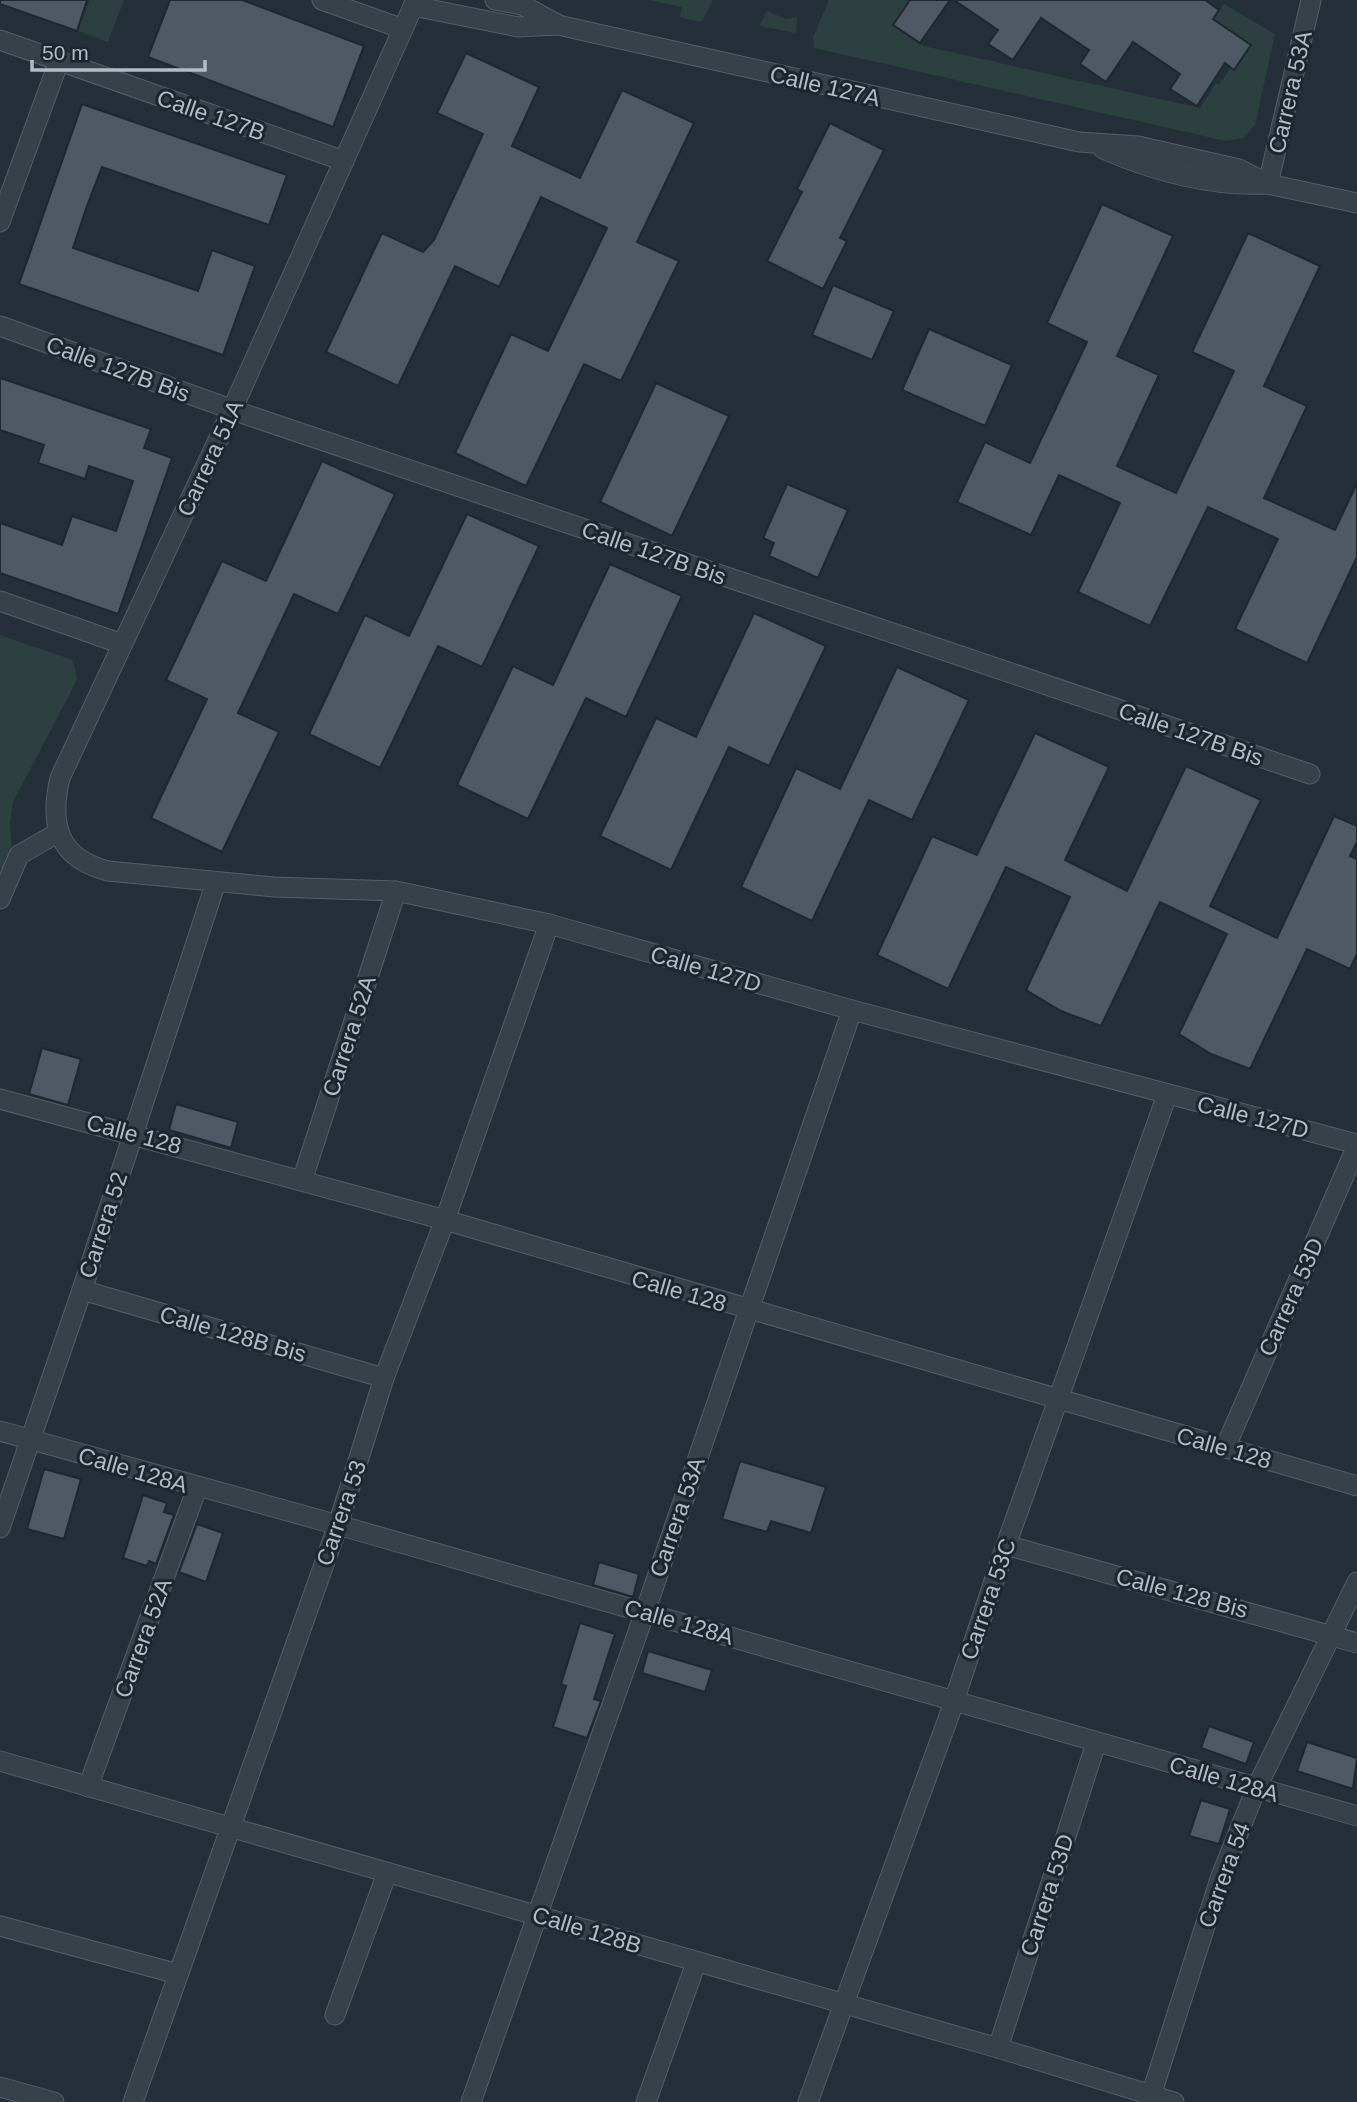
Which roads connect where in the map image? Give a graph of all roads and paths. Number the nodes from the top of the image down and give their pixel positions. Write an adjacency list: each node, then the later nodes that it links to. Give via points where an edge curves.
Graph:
1 (321, 0): 6 (street)
2 (495, 0): 5 (street, Calle 127A, via 522,5)
3 (1311, 0): 10 (street, Carrera 53A)
4 (415, 3): 5 (street, Calle 127A, via 518,27); 6 (street, Carrera 51A)
5 (558, 25): 10 (street, Calle 127A, via 1091,145 1135,163 1235,186)
6 (403, 29): 9 (street, Carrera 51A)
7 (0, 40): 8 (street, Calle 127B)
8 (59, 61): 9 (street, Calle 127B); 12 (street)
9 (344, 161): 14 (street, Carrera 51A)
10 (1268, 184): 11 (street, Calle 127A)
11 (1357, 204)
12 (0, 222)
13 (0, 326): 14 (street, Calle 127B Bis)
14 (232, 410): 16 (street, Carrera 51A); 17 (street, Calle 127B Bis)
15 (0, 601): 16 (street)
16 (122, 644): 18 (street, Carrera 51A, via 61,778 55,818)
17 (1310, 774)
18 (59, 832): 19 (street, Calle 127D, via 74,855 89,866); 21 (street, via 19,855)
19 (216, 882): 20 (street, Calle 127D); 26 (street, Carrera 52)
20 (396, 891): 22 (street, Calle 127D); 28 (street, Carrera 52A)
21 (0, 899)
22 (549, 924): 23 (street, Calle 127D); 29 (street, Carrera 53)
23 (852, 1010): 24 (street, Calle 127D); 31 (street, Carrera 53A)
24 (1167, 1095): 27 (street, Calle 127D); 33 (street, Carrera 53C)
25 (0, 1099): 26 (street, Calle 128)
26 (134, 1133): 28 (street, Calle 128); 30 (street, Carrera 52)
27 (1357, 1145): 36 (street, Carrera 53D)
28 (302, 1181): 29 (street, Calle 128)
29 (445, 1220): 31 (street, Calle 128); 32 (street, Carrera 53)
30 (82, 1290): 32 (street, Calle 128B Bis); 35 (street, Carrera 52)
31 (746, 1311): 33 (street, Calle 128); 43 (street, Carrera 53A)
32 (384, 1378): 39 (street, Carrera 53)
33 (1058, 1401): 36 (street, Calle 128); 41 (street, Carrera 53C)
34 (0, 1432): 35 (street, Calle 128A)
35 (30, 1440): 38 (street, Calle 128A); 40 (street, Carrera 52)
36 (1225, 1448): 37 (street, Calle 128)
37 (1357, 1486)
38 (197, 1488): 39 (street, Calle 128A); 49 (street, Carrera 52A)
39 (338, 1525): 43 (street, Calle 128A); 52 (street, Carrera 53)
40 (0, 1528)
41 (1006, 1545): 44 (street, Calle 128 Bis); 46 (street, Carrera 53C)
42 (1357, 1582): 44 (street, Carrera 54)
43 (645, 1612): 46 (street, Calle 128A); 54 (street, Carrera 53A)
44 (1331, 1635): 45 (street, Calle 128 Bis); 50 (street, Carrera 54)
45 (1357, 1643)
46 (954, 1700): 47 (street, Calle 128A); 58 (street, Carrera 53C)
47 (1096, 1742): 50 (street, Calle 128A); 60 (street, Carrera 53D)
48 (0, 1762): 49 (street, Calle 128B)
49 (88, 1787): 52 (street, Calle 128B)
50 (1256, 1789): 51 (street, Calle 128A); 62 (street, Carrera 54, via 1221,1876)
51 (1357, 1816)
52 (229, 1828): 53 (street, Calle 128B); 57 (street, Carrera 53)
53 (387, 1873): 54 (street, Calle 128B); 59 (street)
54 (535, 1914): 56 (street, Calle 128B); 65 (street, Carrera 53A)
55 (0, 1926): 57 (street)
56 (696, 1963): 58 (street, Calle 128B); 66 (street)
57 (178, 1974): 64 (street, Carrera 53)
58 (843, 2004): 60 (street, Calle 128B); 67 (street, Carrera 53C)
59 (335, 2015)
60 (998, 2048): 62 (street, Calle 128B)
61 (0, 2087): 63 (street)
62 (1150, 2098): 68 (street, Calle 128B)
63 (54, 2102)
64 (133, 2102)
65 (471, 2102)
66 (646, 2102)
67 (808, 2102)
68 (1174, 2102)

